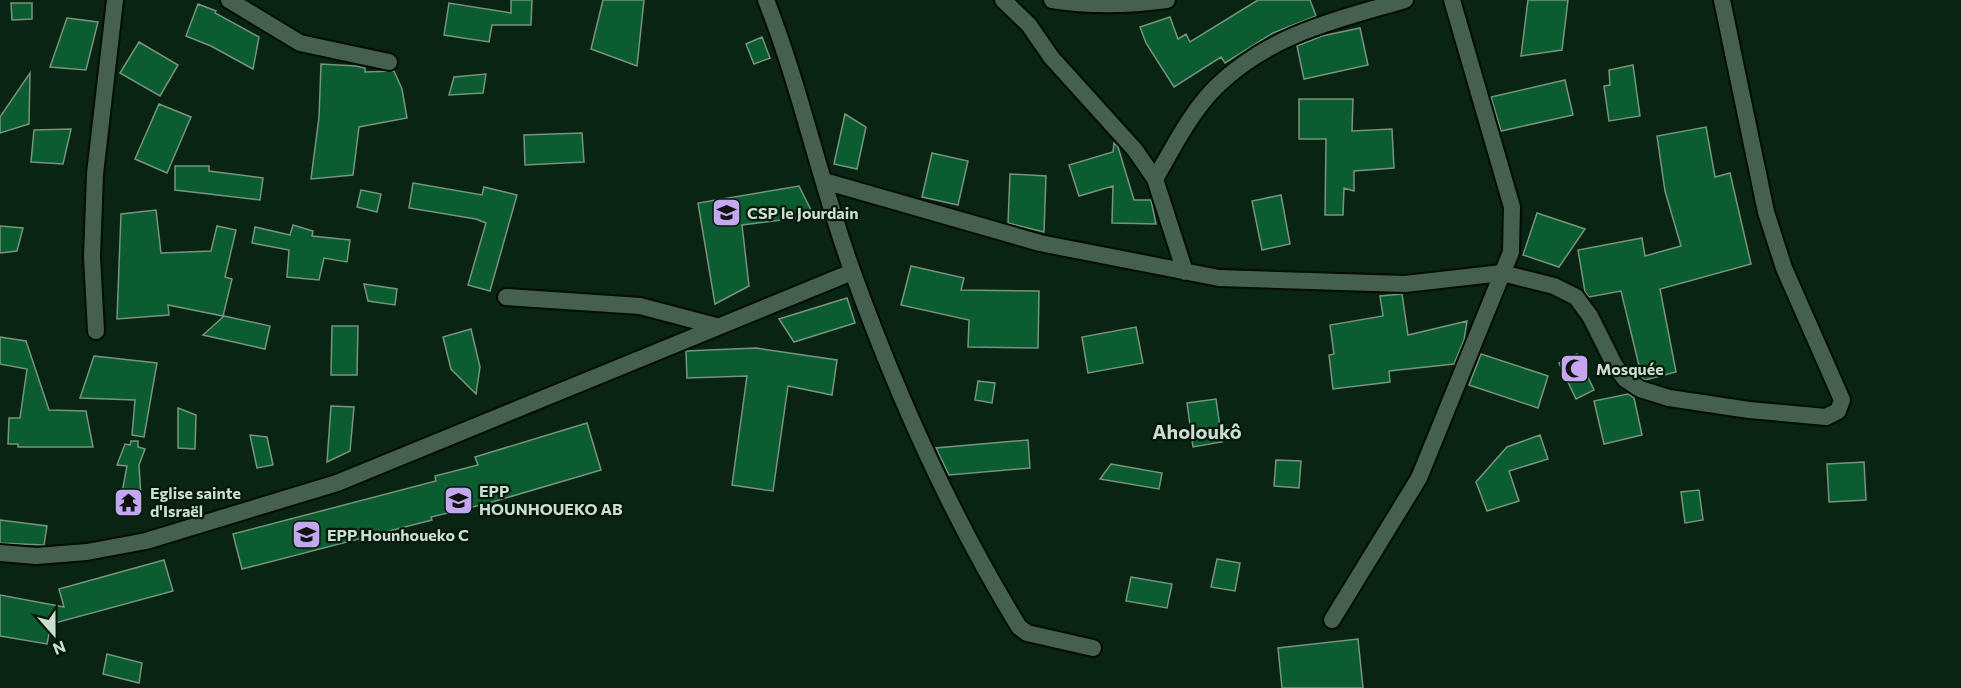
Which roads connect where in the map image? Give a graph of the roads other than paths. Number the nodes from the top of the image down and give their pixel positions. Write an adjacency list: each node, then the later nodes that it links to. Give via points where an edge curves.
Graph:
1 (115, 0): 18 (street, via 95,174 92,257)
2 (229, 0): 10 (street, via 300,43)
3 (766, 0): 12 (street)
4 (1004, 0): 11 (street, via 1135,150)
5 (1053, 0): 6 (street, via 1078,4)
6 (1167, 0)
7 (1405, 0): 11 (street, via 1306,28 1259,53 1216,88 1188,122)
8 (1452, 0): 15 (street, via 1512,207 1511,252)
9 (1722, 0): 15 (street, via 1766,212 1842,400 1838,411 1826,417 1749,410 1669,398 1640,389 1615,366 1576,297 1554,286)
10 (389, 62)
11 (1155, 179): 14 (street)
12 (824, 181): 13 (street); 14 (street, via 1040,243)
13 (852, 272): 17 (street); 21 (street, via 929,458 1018,627 1026,633)
14 (1185, 272): 15 (street, via 1220,278 1405,284)
15 (1502, 273): 20 (street, via 1419,478)
16 (506, 297): 17 (street, via 640,306)
17 (716, 326): 19 (street, via 337,483 146,540 67,554)
18 (96, 332)
19 (0, 553)
20 (1332, 620)
21 (1093, 648)

